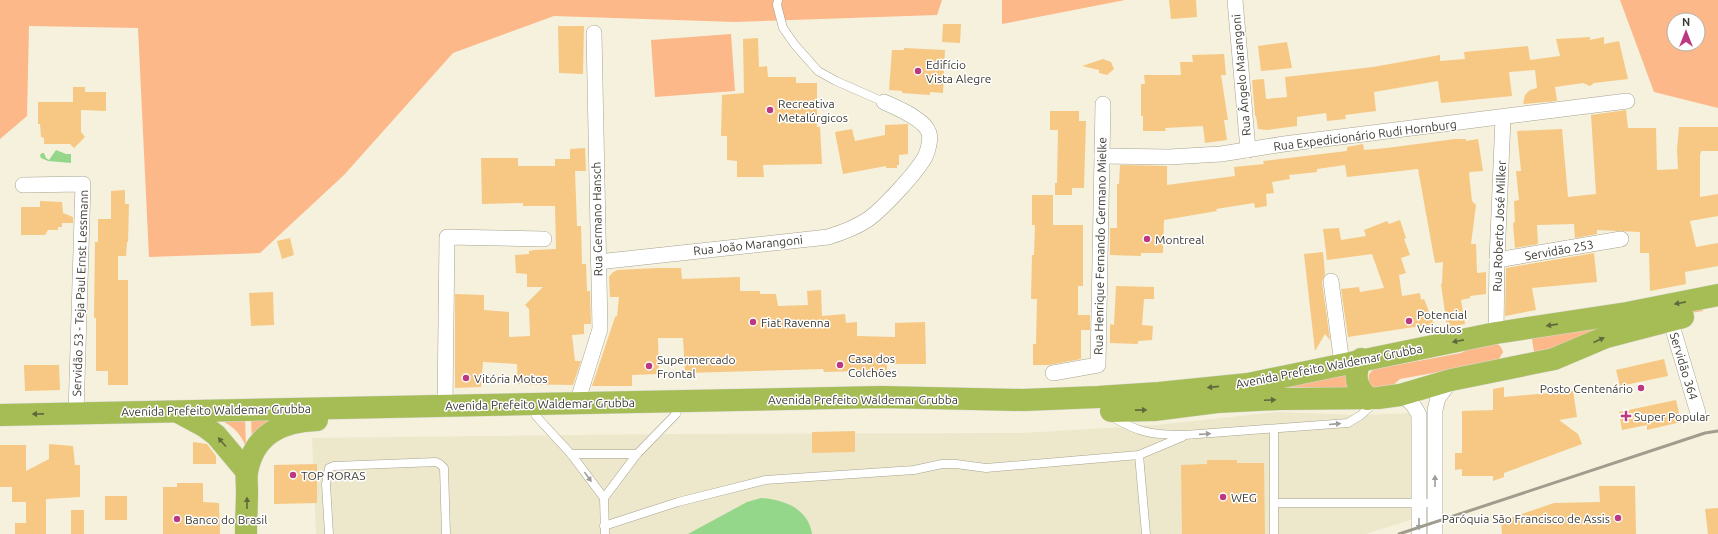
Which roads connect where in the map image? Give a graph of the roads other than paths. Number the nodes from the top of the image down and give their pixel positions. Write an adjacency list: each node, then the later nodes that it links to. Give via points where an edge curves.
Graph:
1 (778, 0): 5 (lane, via 783,28 818,71)
2 (1234, 0): 8 (street, Rua Ângelo Marangoni)
3 (594, 33): 14 (street, Rua Germano Hansch)
4 (1627, 101): 7 (street, Rua Expedicionário Rudi Hornburg)
5 (884, 102): 14 (street, Rua João Marangoni, via 922,122 929,133 929,144 926,156 911,176 868,220 828,237)
6 (1103, 104): 9 (street, Rua Henrique Fernando Germano Mielke)
7 (1503, 118): 8 (street, Rua Expedicionário Rudi Hornburg); 13 (street, Rua Roberto José Milker)
8 (1248, 150): 9 (street, Rua Expedicionário Rudi Hornburg, via 1175,157)
9 (1102, 156): 22 (street, Rua Henrique Fernando Germano Mielke, via 1098,365)
10 (23, 185): 31 (street, Servidão 53 - Teja Paul Ernst Lessmann, via 84,184)
11 (544, 239): 27 (street, via 447,237)
12 (1621, 239): 13 (street, Servidão 253)
13 (1497, 260): 19 (street, Rua Roberto José Milker)
14 (598, 262): 26 (street, Rua Germano Hansch, via 600,329)
15 (1331, 281): 20 (street)
16 (1718, 296): 19 (highway, Avenida Prefeito Waldemar Grubba, one-way to 19)
17 (1718, 310): 18 (highway, Avenida Prefeito Waldemar Grubba)
18 (1670, 320): 21 (highway, Avenida Prefeito Waldemar Grubba, one-way to 18, via 1554,359 1606,337); 30 (street, Servidão 364)
19 (1496, 333): 20 (highway, Avenida Prefeito Waldemar Grubba, one-way to 20); 21 (highway, via 1511,342 1513,359)
20 (1352, 362): 25 (highway, via 1357,368 1359,389); 26 (highway, Avenida Prefeito Waldemar Grubba, one-way to 26, via 1248,384 1110,397 1023,400 881,397)
21 (1509, 369): 23 (highway, Avenida Prefeito Waldemar Grubba)
22 (1053, 373)
23 (1451, 380): 24 (highway, Avenida Prefeito Waldemar Grubba); 44 (street, one-way to 23, via 1435,410 1438,398)
24 (1400, 395): 25 (highway, Avenida Prefeito Waldemar Grubba); 43 (street, via 1415,406 1419,415)
25 (1373, 399): 29 (highway, Avenida Prefeito Waldemar Grubba, one-way to 25, via 1154,410 1218,402); 35 (lane, one-way to 25, via 1348,423 1362,415)
26 (577, 403): 27 (highway, Avenida Prefeito Waldemar Grubba)
27 (445, 406): 28 (highway, Avenida Prefeito Waldemar Grubba)
28 (176, 411): 31 (highway, Avenida Prefeito Waldemar Grubba); 40 (highway, one-way to 28, via 216,435)
29 (1102, 411): 32 (highway, Avenida Prefeito Waldemar Grubba); 36 (lane, via 1140,431 1158,435)
30 (1698, 413)
31 (76, 414): 33 (highway, Avenida Prefeito Waldemar Grubba, one-way to 33)
32 (676, 414): 34 (highway, Avenida Prefeito Waldemar Grubba); 38 (lane)
33 (0, 415)
34 (536, 416): 37 (lane); 40 (highway, Avenida Prefeito Waldemar Grubba, via 328,419 291,422 263,437)
35 (1274, 429): 36 (lane, one-way to 35); 42 (lane)
36 (1184, 435): 39 (lane)
37 (571, 454): 38 (lane); 41 (lane, one-way to 41)
38 (637, 454): 41 (lane)
39 (1139, 455): 45 (lane, via 986,468 942,464 914,470 765,480 678,502); 49 (lane)
40 (247, 472): 46 (highway, one-way to 40)
41 (604, 498): 45 (lane)
42 (1275, 503): 43 (lane); 50 (lane)
43 (1419, 503): 44 (lane); 51 (street, one-way to 51)
44 (1435, 503): 52 (street)
45 (604, 530)
46 (246, 534)
47 (329, 534): 48 (lane, via 326,484 329,468 436,462 444,468)
48 (446, 534)
49 (1146, 534)
50 (1274, 534)
51 (1419, 534)
52 (1435, 534)

